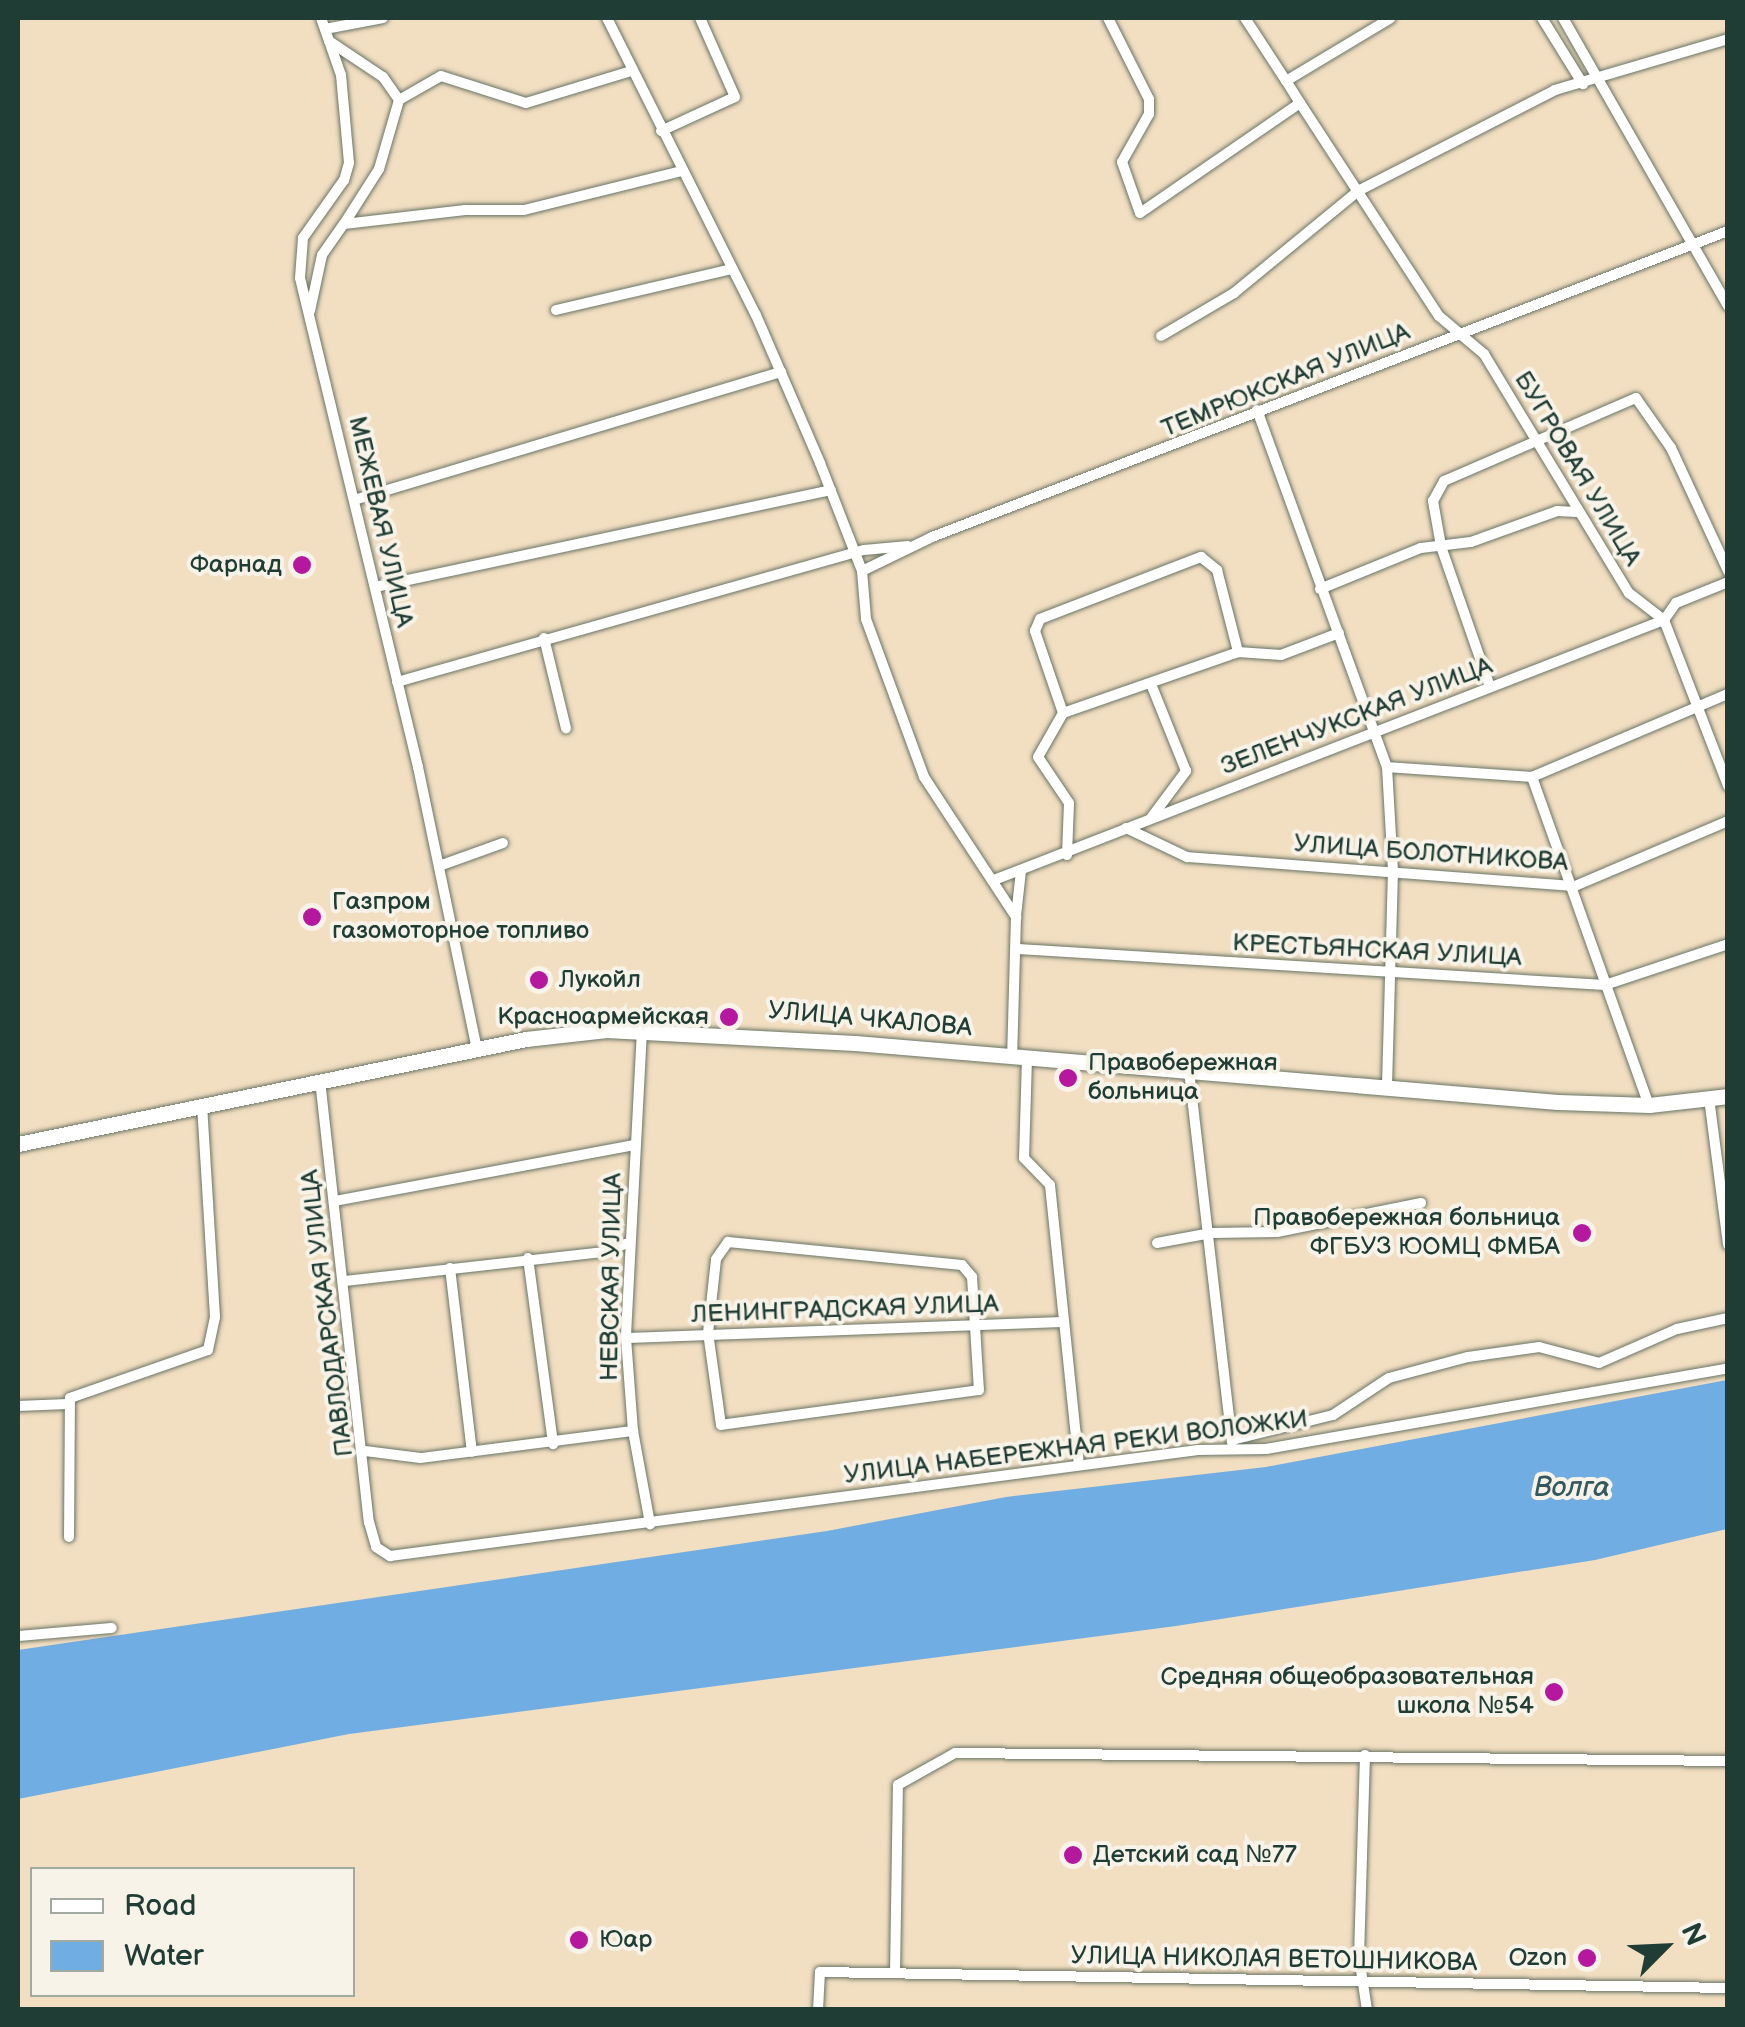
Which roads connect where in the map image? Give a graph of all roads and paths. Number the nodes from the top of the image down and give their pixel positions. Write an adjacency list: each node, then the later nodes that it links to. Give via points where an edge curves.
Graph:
1 (384, 18): 9 (street)
2 (607, 18): 12 (street)
3 (700, 18): 17 (street, via 736,97)
4 (1108, 18): 16 (street, via 1149,99 1149,114 1122,162 1138,212)
5 (1245, 18): 13 (street)
6 (1391, 18): 13 (street)
7 (1542, 18): 14 (street)
8 (1563, 18): 14 (street)
9 (323, 23): 11 (street, МЕЖЕВАЯ УЛИЦА)
10 (1728, 38): 14 (street)
11 (329, 41): 15 (street, via 384,77); 26 (street, МЕЖЕВАЯ УЛИЦА, via 350,123 349,163 304,238 300,278)
12 (631, 71): 15 (street, via 526,103 440,76); 17 (street)
13 (1286, 81): 16 (street)
14 (1590, 82): 19 (street, via 1555,90); 22 (street)
15 (399, 100): 20 (street, via 380,169)
16 (1300, 104): 19 (street)
17 (661, 131): 18 (street)
18 (682, 171): 20 (street, via 524,210); 23 (street)
19 (1358, 191): 27 (street, БУГРОВАЯ УЛИЦА, via 1438,316); 28 (street, via 1234,293)
20 (344, 224): 26 (street, via 322,255)
21 (1728, 231): 22 (street, ТЕМРЮКСКАЯ УЛИЦА)
22 (1688, 245): 24 (street); 27 (street, ТЕМРЮКСКАЯ УЛИЦА)
23 (732, 268): 25 (street); 29 (street)
24 (1728, 306)
25 (556, 310)
26 (309, 314): 33 (street, МЕЖЕВАЯ УЛИЦА)
27 (1460, 334): 30 (street, ТЕМРЮКСКАЯ УЛИЦА); 31 (street, БУГРОВАЯ УЛИЦА, via 1484,354)
28 (1161, 336)
29 (781, 372): 32 (street); 33 (street)
30 (1256, 410): 35 (street, ТЕМРЮКСКАЯ УЛИЦА); 42 (street)
31 (1535, 444): 34 (street, БУГРОВАЯ УЛИЦА); 36 (street, via 1440,484 1434,502); 39 (street, via 1614,404 1640,400 1671,448)
32 (830, 490): 37 (street); 41 (street)
33 (354, 500): 41 (street, МЕЖЕВАЯ УЛИЦА)
34 (1577, 512): 36 (street, via 1557,511); 43 (street, БУГРОВАЯ УЛИЦА, via 1629,593)
35 (914, 546): 37 (street); 38 (street, ТЕМРЮКСКАЯ УЛИЦА)
36 (1441, 546): 42 (street); 49 (street)
37 (852, 553): 38 (street); 45 (street)
38 (862, 572): 66 (street, via 866,619 924,778)
39 (1728, 572)
40 (1728, 582): 43 (street, ЗЕЛЕНЧУКСКАЯ УЛИЦА, via 1676,604)
41 (375, 587): 47 (street, МЕЖЕВАЯ УЛИЦА)
42 (1320, 589): 44 (street)
43 (1664, 620): 49 (street, ЗЕЛЕНЧУКСКАЯ УЛИЦА); 51 (street)
44 (1338, 633): 46 (street, via 1281,655); 54 (street)
45 (544, 638): 47 (street); 53 (street)
46 (1238, 652): 48 (street); 52 (street, via 1216,570 1201,556 1037,623)
47 (398, 682): 63 (street, МЕЖЕВАЯ УЛИЦА)
48 (1151, 684): 52 (street); 58 (street, via 1186,772)
49 (1490, 687): 54 (street, ЗЕЛЕНЧУКСКАЯ УЛИЦА)
50 (1728, 694): 51 (street)
51 (1697, 706): 56 (street); 57 (street)
52 (1063, 713): 62 (street, via 1038,757 1069,804)
53 (566, 728)
54 (1374, 731): 55 (street); 58 (street, ЗЕЛЕНЧУКСКАЯ УЛИЦА)
55 (1387, 766): 56 (street); 65 (street)
56 (1532, 777): 67 (street)
57 (1728, 786)
58 (1151, 818): 60 (street, ЗЕЛЕНЧУКСКАЯ УЛИЦА)
59 (1728, 821): 67 (street, УЛИЦА БОЛОТНИКОВА)
60 (1126, 828): 62 (street, ЗЕЛЕНЧУКСКАЯ УЛИЦА); 65 (street, УЛИЦА БОЛОТНИКОВА, via 1187,858)
61 (502, 843): 63 (street)
62 (1066, 855): 64 (street, ЗЕЛЕНЧУКСКАЯ УЛИЦА)
63 (438, 866): 74 (street, МЕЖЕВАЯ УЛИЦА)
64 (1021, 870): 66 (street, ЗЕЛЕНЧУКСКАЯ УЛИЦА); 68 (street)
65 (1393, 871): 67 (street, УЛИЦА БОЛОТНИКОВА); 71 (street)
66 (994, 880): 68 (street)
67 (1575, 886): 72 (street)
68 (1016, 917): 70 (street)
69 (1728, 944): 72 (street, КРЕСТЬЯНСКАЯ УЛИЦА)
70 (1018, 949): 71 (street, КРЕСТЬЯНСКАЯ УЛИЦА); 75 (street)
71 (1389, 973): 72 (street, КРЕСТЬЯНСКАЯ УЛИЦА); 78 (street)
72 (1605, 984): 82 (street)
73 (642, 1029): 74 (main road, УЛИЦА ЧКАЛОВА, via 558,1034); 75 (main road, УЛИЦА ЧКАЛОВА); 84 (street, НЕВСКАЯ УЛИЦА)
74 (477, 1049): 77 (main road, УЛИЦА ЧКАЛОВА)
75 (1019, 1057): 76 (main road, УЛИЦА ЧКАЛОВА); 95 (street, via 1024,1158 1050,1185)
76 (1189, 1071): 78 (main road, УЛИЦА ЧКАЛОВА); 87 (street)
77 (320, 1080): 81 (main road, УЛИЦА ЧКАЛОВА); 85 (street, ПАВЛОДАРСКАЯ УЛИЦА)
78 (1387, 1088): 82 (main road, УЛИЦА ЧКАЛОВА)
79 (1728, 1096): 80 (main road, УЛИЦА ЧКАЛОВА)
80 (1709, 1098): 82 (main road, УЛИЦА ЧКАЛОВА); 90 (street)
81 (202, 1105): 83 (main road, УЛИЦА ЧКАЛОВА); 100 (street, via 215,1317 208,1350 162,1370 82,1389)
82 (1649, 1105)
83 (18, 1144)
84 (635, 1145): 85 (street); 88 (street, НЕВСКАЯ УЛИЦА)
85 (335, 1200): 93 (street, ПАВЛОДАРСКАЯ УЛИЦА)
86 (1422, 1203): 87 (street, via 1278,1232)
87 (1210, 1233): 89 (street); 103 (street)
88 (628, 1243): 91 (street, via 602,1252); 98 (street, НЕВСКАЯ УЛИЦА)
89 (1157, 1243)
90 (1728, 1245)
91 (528, 1258): 92 (street); 104 (street)
92 (450, 1268): 93 (street); 106 (street)
93 (345, 1281): 105 (street, ПАВЛОДАРСКАЯ УЛИЦА)
94 (1728, 1318): 103 (street, via 1677,1329 1598,1363 1539,1347 1468,1357 1389,1378 1334,1415)
95 (1064, 1322): 96 (street, ЛЕНИНГРАДСКАЯ УЛИЦА); 107 (street)
96 (974, 1326): 97 (street, ЛЕНИНГРАДСКАЯ УЛИЦА); 97 (street, via 972,1277 962,1265 735,1240 716,1259); 97 (street, via 974,1394 729,1428 718,1416)
97 (708, 1333): 98 (street, ЛЕНИНГРАДСКАЯ УЛИЦА)
98 (626, 1338): 102 (street, НЕВСКАЯ УЛИЦА)
99 (1728, 1368): 103 (street, УЛИЦА НАБЕРЕЖНАЯ РЕКИ ВОЛОЖКИ, via 1266,1449)
100 (67, 1404): 101 (street); 109 (street)
101 (18, 1406)
102 (633, 1431): 104 (street); 108 (street, НЕВСКАЯ УЛИЦА)
103 (1232, 1443): 107 (street, УЛИЦА НАБЕРЕЖНАЯ РЕКИ ВОЛОЖКИ)
104 (553, 1444): 106 (street)
105 (365, 1450): 106 (street, via 421,1458); 110 (street, ПАВЛОДАРСКАЯ УЛИЦА)
106 (472, 1452)
107 (1079, 1465): 108 (street, УЛИЦА НАБЕРЕЖНАЯ РЕКИ ВОЛОЖКИ)
108 (650, 1524): 110 (street, УЛИЦА НАБЕРЕЖНАЯ РЕКИ ВОЛОЖКИ, via 418,1555 390,1556)
109 (69, 1537)
110 (373, 1542)
111 (18, 1624): 113 (street)
112 (112, 1628): 113 (street)
113 (23, 1637)
114 (1365, 1755): 115 (street); 116 (street, via 955,1753 898,1785); 117 (street, via 1360,1958)
115 (1728, 1761)
116 (895, 1974): 117 (street, УЛИЦА НИКОЛАЯ ВЕТОШНИКОВА); 119 (street, УЛИЦА НИКОЛАЯ ВЕТОШНИКОВА, via 820,1972)
117 (1367, 1982): 118 (street, УЛИЦА НИКОЛАЯ ВЕТОШНИКОВА); 120 (street)
118 (1728, 1988)
119 (818, 2010)
120 (1367, 2010)

